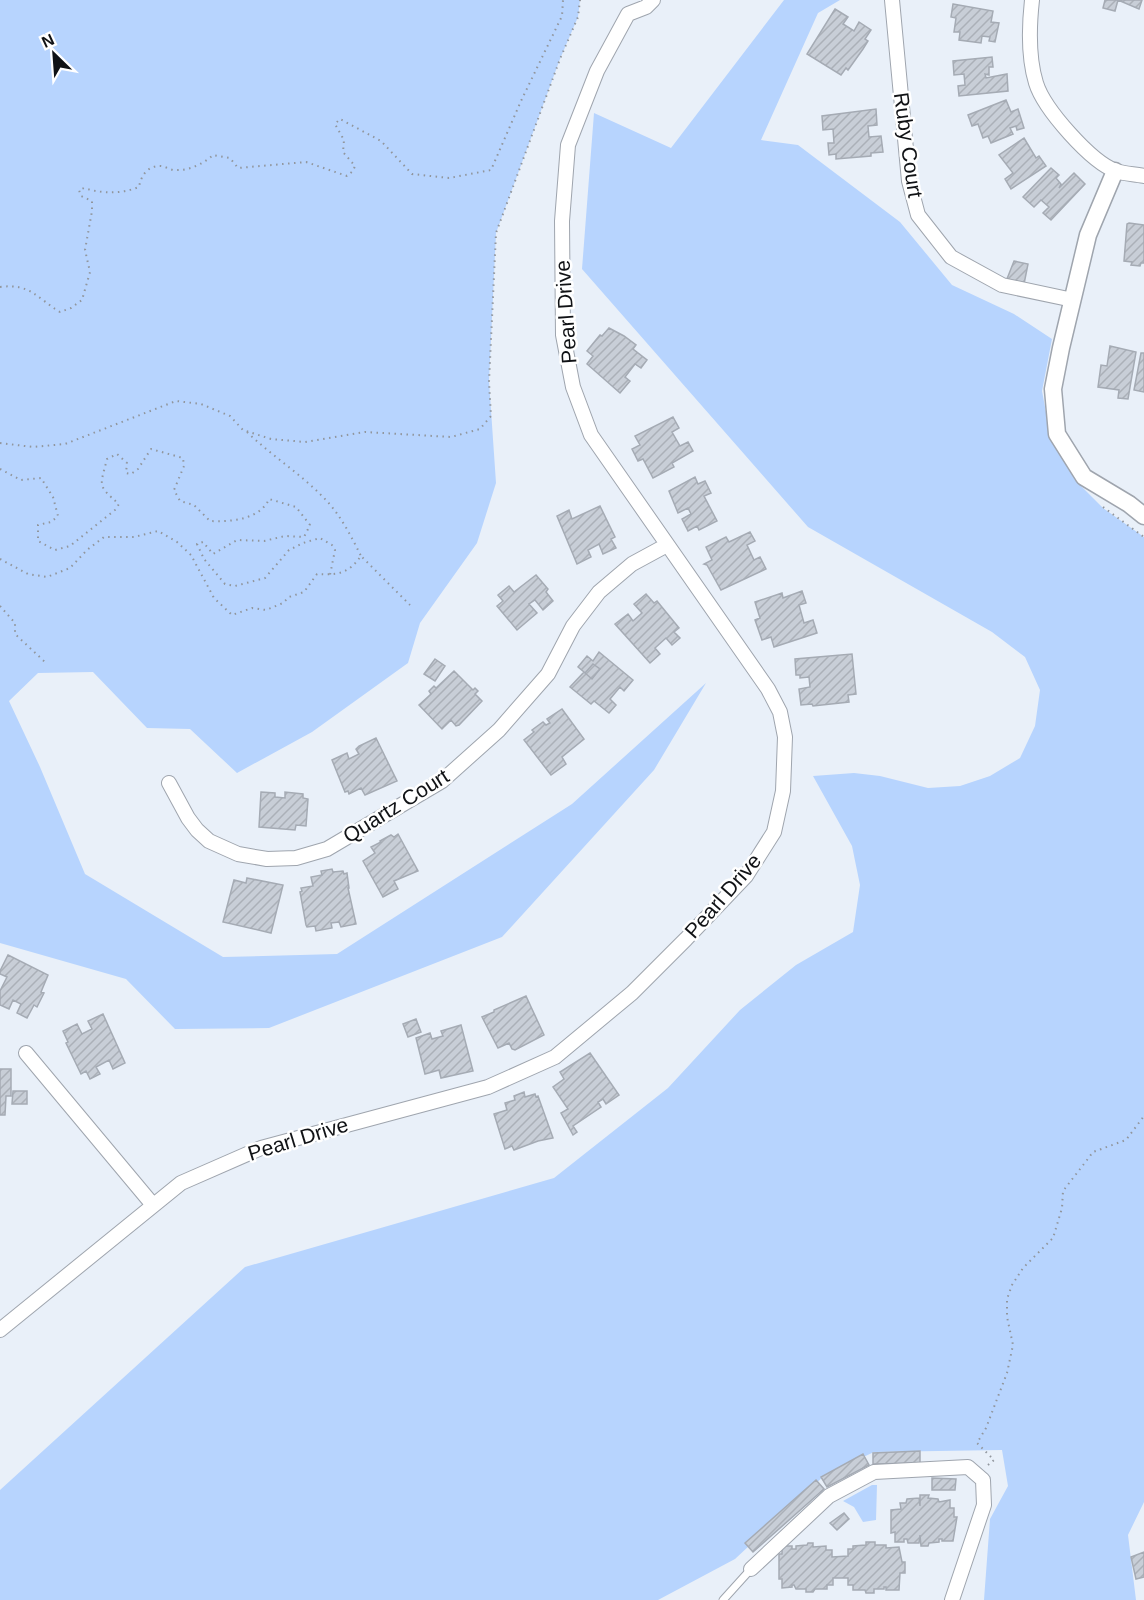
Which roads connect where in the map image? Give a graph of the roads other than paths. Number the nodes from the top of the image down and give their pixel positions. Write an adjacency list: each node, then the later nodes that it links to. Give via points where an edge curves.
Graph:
1 (653, 0): 4 (street, Pearl Drive, via 646,7)
2 (892, 0): 7 (street, Ruby Court, via 909,181 918,215 951,257 1002,285)
3 (1032, 0): 5 (street, via 1029,36 1036,83 1065,129)
4 (627, 7): 9 (street, Pearl Drive, via 568,145 562,221 563,335 573,387 591,435)
5 (1115, 171): 6 (street); 7 (street, via 1088,235)
6 (1144, 176)
7 (1073, 300): 8 (street, via 1053,389 1056,434 1084,477)
8 (1144, 516)
9 (667, 545): 10 (street, Quartz Court, via 632,564 599,592 573,626 548,674 500,730 442,781 327,849 296,858 238,854 209,841 197,830); 12 (street, Pearl Drive, via 763,681 780,712 785,737 783,791 774,832 746,876 632,993 555,1057 488,1087 261,1148 181,1183)
10 (169, 783)
11 (26, 1053): 12 (street)
12 (153, 1205): 13 (street, Pearl Drive)
13 (0, 1330)
14 (752, 1569): 15 (lane); 16 (street, via 829,1496 873,1472 968,1467 982,1480 984,1505)
15 (723, 1600)
16 (952, 1600)

